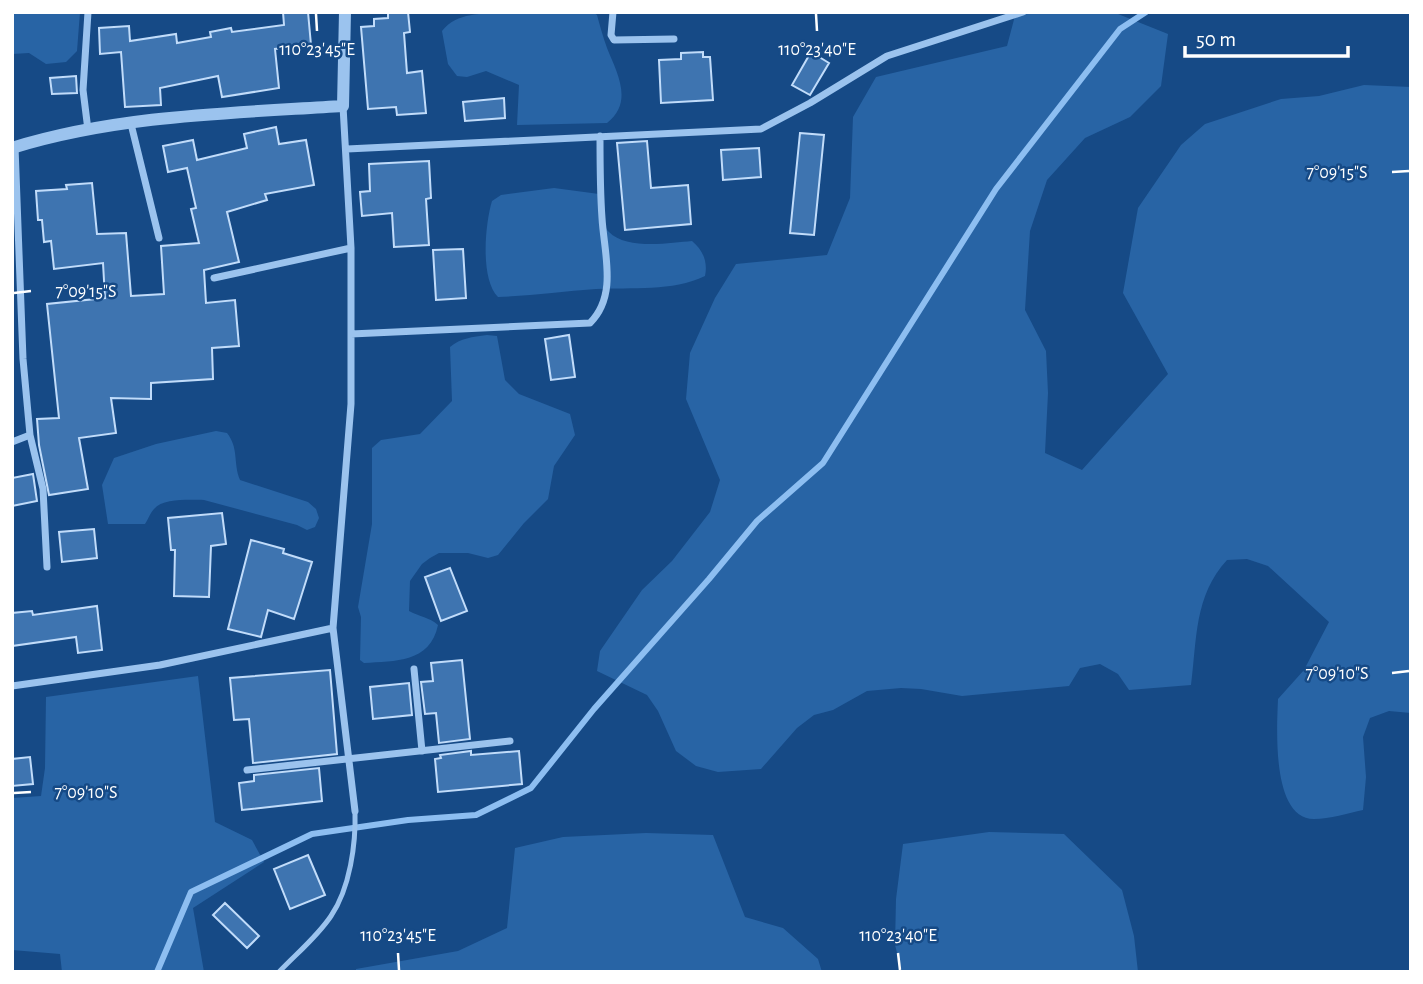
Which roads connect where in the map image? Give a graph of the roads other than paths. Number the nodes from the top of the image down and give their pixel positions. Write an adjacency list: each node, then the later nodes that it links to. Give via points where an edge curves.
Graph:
1 (88, 12): 8 (street, via 83,90)
2 (345, 12): 6 (street)
3 (613, 12): 5 (street, via 614,40)
4 (1023, 12): 9 (street, via 887,56 761,130)
5 (674, 39)
6 (343, 106): 7 (street); 11 (street)
7 (131, 124): 8 (street); 12 (street)
8 (88, 130): 10 (street)
9 (600, 136): 11 (street); 17 (street, via 607,270 600,313 590,323)
10 (14, 148): 15 (street)
11 (347, 149): 13 (street)
12 (159, 238)
13 (351, 248): 14 (street); 17 (street)
14 (214, 278)
15 (22, 323): 16 (street); 18 (street)
16 (12, 326)
17 (351, 334): 21 (street, via 351,404)
18 (30, 435): 19 (street); 20 (street, via 43,489)
19 (12, 442)
20 (47, 567)
21 (333, 628): 23 (street, via 160,664); 26 (street)
22 (414, 669): 25 (street)
23 (12, 686)
24 (510, 741): 25 (street)
25 (422, 751): 26 (street)
26 (349, 760): 27 (street); 28 (street)
27 (247, 771)
28 (355, 811): 29 (lane, via 356,841 333,913)
29 (279, 972)

